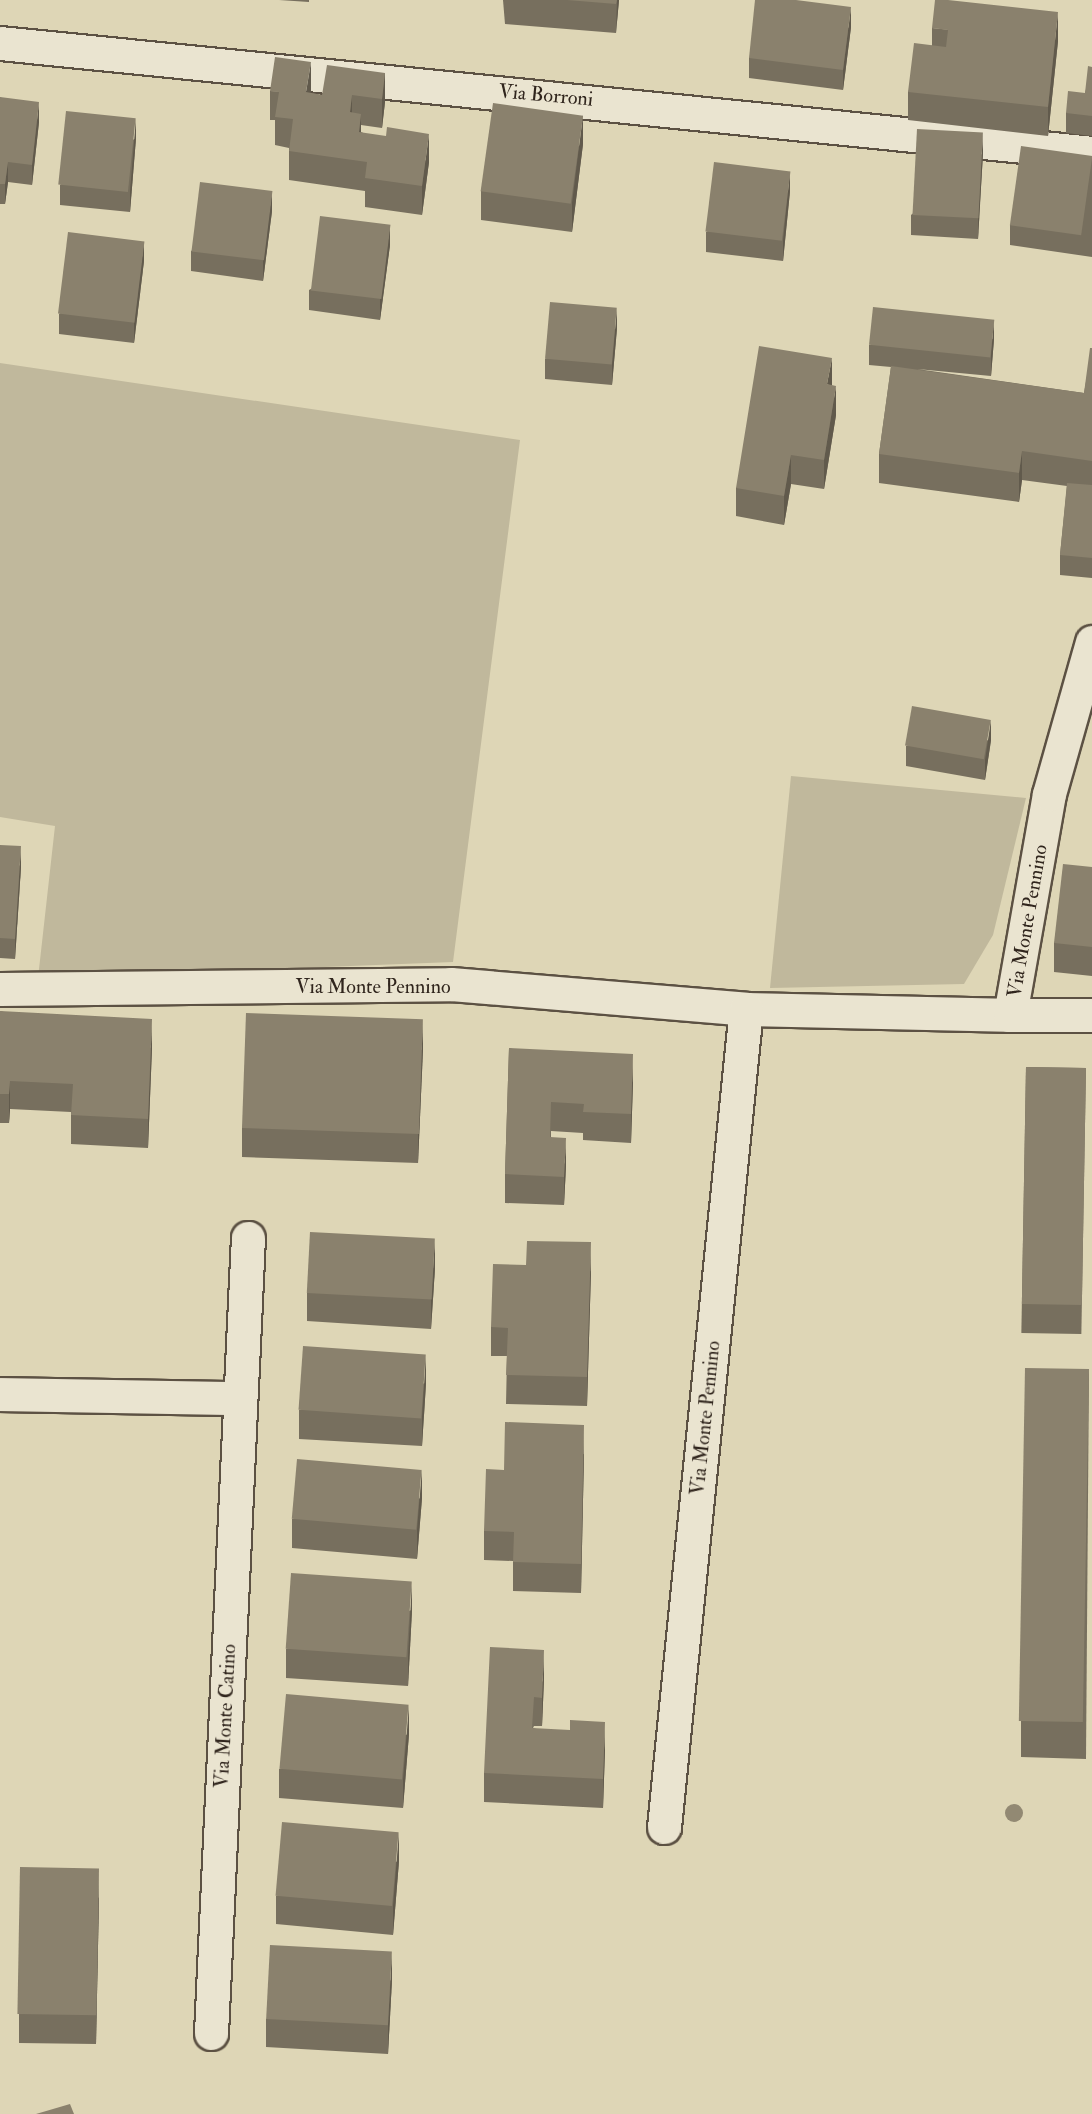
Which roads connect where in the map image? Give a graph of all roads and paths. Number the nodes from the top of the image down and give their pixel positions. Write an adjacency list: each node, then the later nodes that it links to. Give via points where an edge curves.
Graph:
1 (0, 42): 2 (street, Via Borroni)
2 (1092, 153)
3 (1092, 642): 6 (street, Via Monte Pennino, via 1049,794)
4 (0, 989): 5 (street, Via Monte Pennino, via 451,984)
5 (746, 1009): 6 (street, Via Monte Pennino); 11 (street, Via Monte Pennino)
6 (1010, 1015): 7 (street)
7 (1092, 1015)
8 (248, 1238): 10 (street, Via Monte Catino)
9 (0, 1394): 10 (street)
10 (240, 1398): 12 (street, Via Monte Catino)
11 (664, 1827)
12 (211, 2033)

